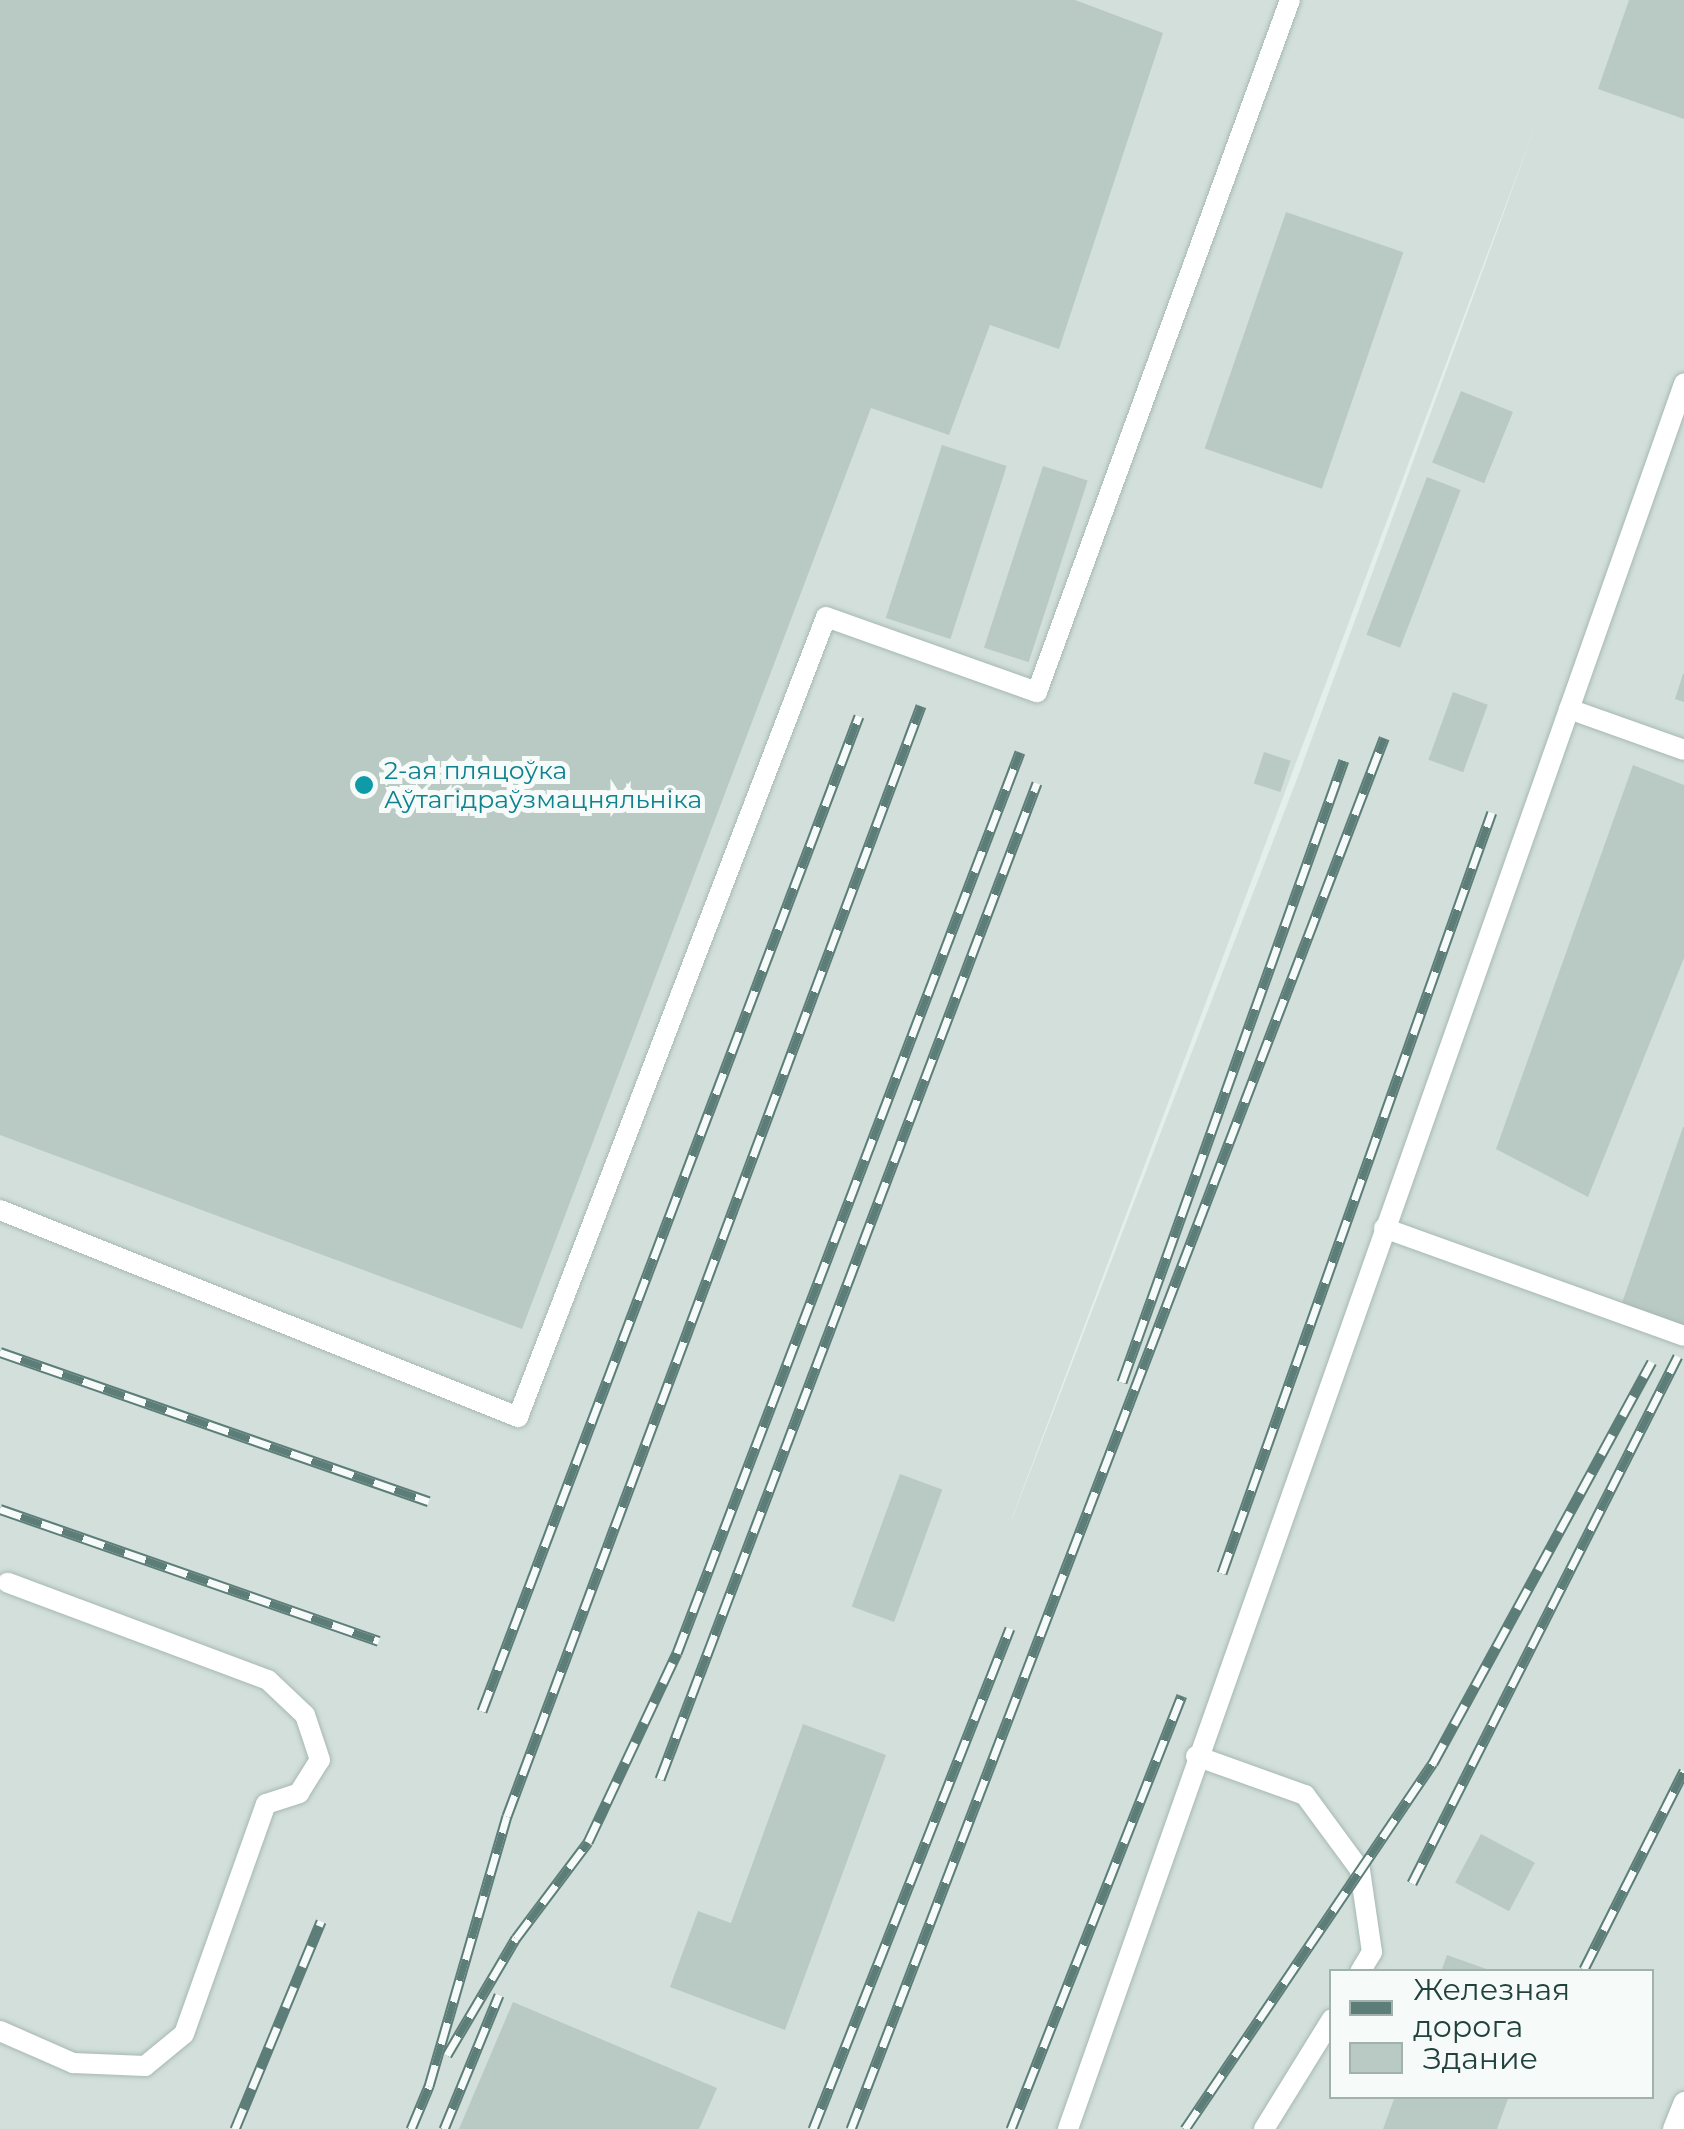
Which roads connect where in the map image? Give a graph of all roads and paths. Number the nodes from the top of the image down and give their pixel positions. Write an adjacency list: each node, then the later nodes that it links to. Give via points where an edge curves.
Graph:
1 (1290, 0): 5 (lane, via 1037,692 826,616 518,1417)
2 (1684, 384): 3 (lane)
3 (1569, 709): 4 (lane); 6 (lane)
4 (1684, 750)
5 (0, 1210)
6 (1384, 1228): 7 (lane); 10 (lane)
7 (1684, 1336)
8 (4, 1582): 9 (lane); 13 (lane, via 268,1680 305,1715 320,1760 300,1793 266,1804 184,2034 145,2066 73,2063)
9 (0, 1605)
10 (1196, 1756): 11 (lane, via 1305,1794 1360,1870 1372,1952); 15 (lane)
11 (1362, 1969)
12 (1329, 2023): 16 (lane)
13 (0, 2031)
14 (1684, 2102): 17 (lane)
15 (1068, 2129)
16 (1264, 2129)
17 (1673, 2129)

